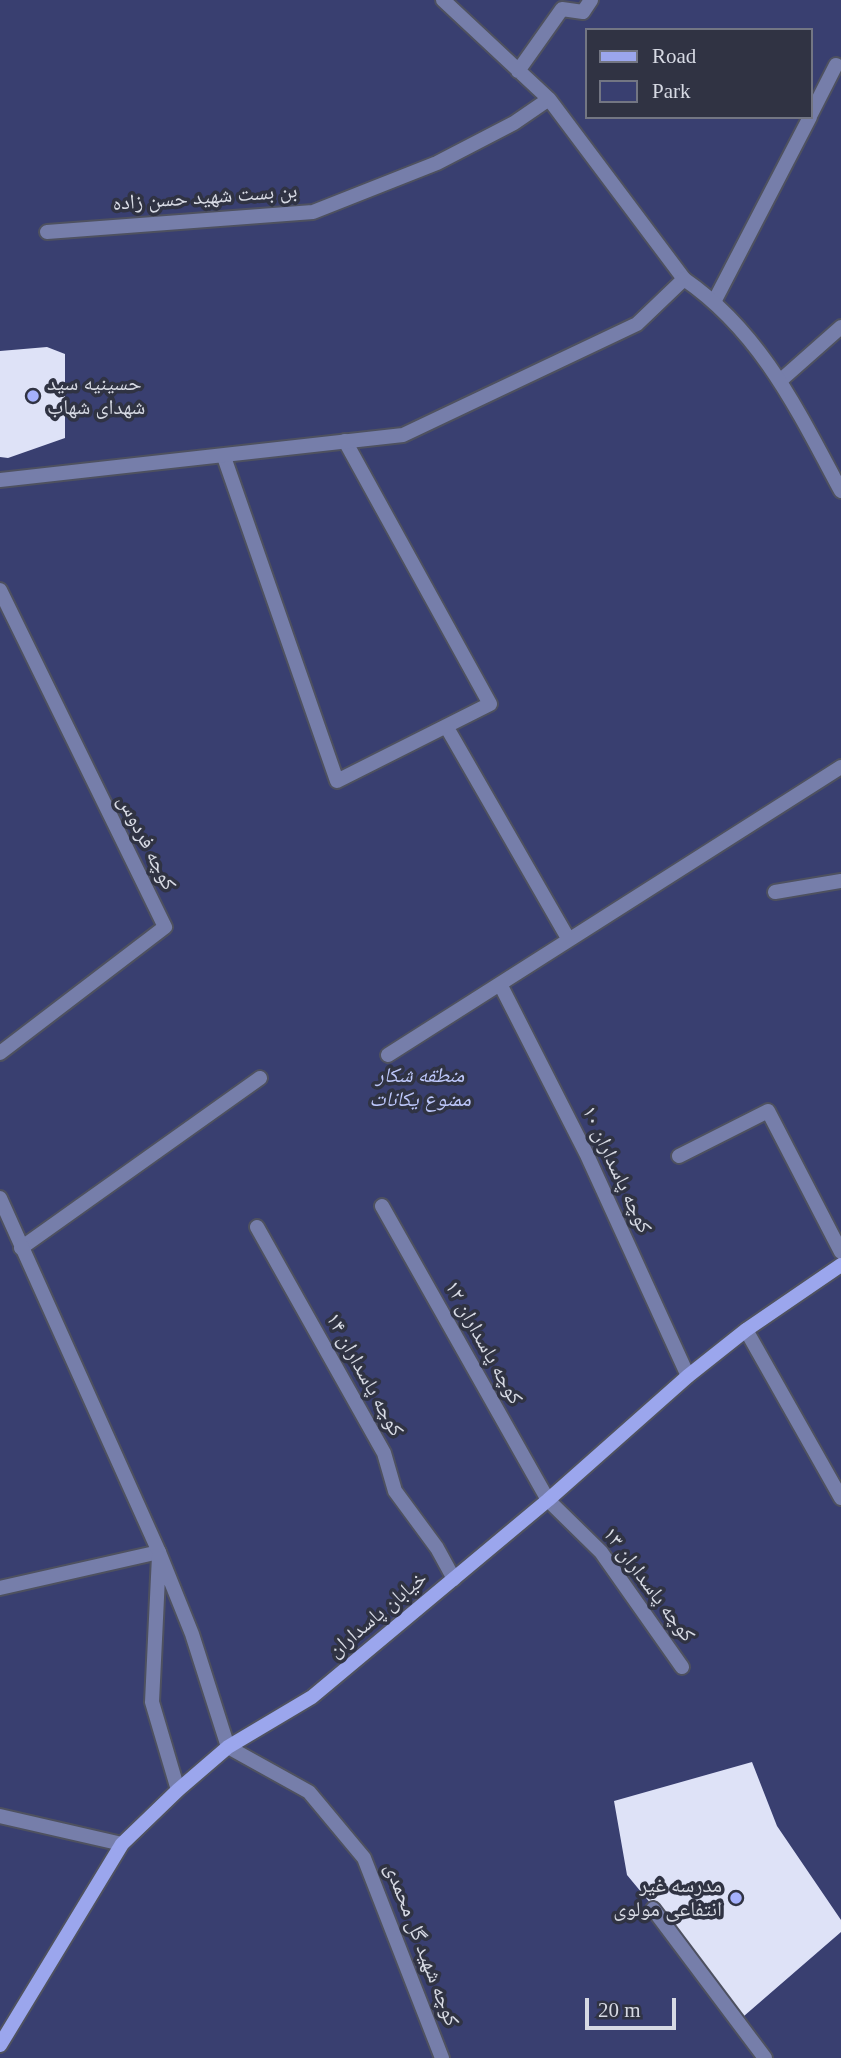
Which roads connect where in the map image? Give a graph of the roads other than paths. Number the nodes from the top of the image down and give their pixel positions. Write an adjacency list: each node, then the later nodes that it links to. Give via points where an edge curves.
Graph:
1 (443, 0): 4 (street)
2 (591, 0): 4 (street, via 583,12 562,9)
3 (836, 65): 6 (street)
4 (518, 71): 5 (street)
5 (549, 99): 8 (street, بن بست شهید حسن زاده, via 437,163 313,212); 9 (street)
6 (813, 110)
7 (808, 119): 10 (street)
8 (47, 232)
9 (684, 279): 10 (street); 13 (street, via 638,324 403,435)
10 (715, 300): 12 (street)
11 (841, 327): 12 (street)
12 (781, 380): 16 (street)
13 (345, 441): 14 (street); 18 (street, via 490,704)
14 (224, 457): 15 (street); 18 (street, via 337,781)
15 (0, 480)
16 (841, 491)
17 (0, 590): 24 (street, کوچه فردوس, via 165,927)
18 (446, 726): 22 (street)
19 (841, 767): 22 (street)
20 (841, 881): 21 (street)
21 (775, 892)
22 (569, 940): 23 (street)
23 (500, 984): 25 (street); 35 (street, کوچه پاسداران ۱۰, via 587,1155)
24 (0, 1053)
25 (388, 1055)
26 (260, 1078): 31 (street)
27 (679, 1156): 32 (street, via 768,1111)
28 (0, 1198): 31 (street)
29 (382, 1206): 37 (street, کوچه پاسداران ۱۲)
30 (257, 1227): 39 (street, کوچه پاسداران ۱۴, via 384,1453 395,1491)
31 (21, 1248): 38 (street)
32 (841, 1252)
33 (841, 1265): 34 (main road, خیابان پاسداران)
34 (746, 1330): 35 (main road, خیابان پاسداران); 36 (street)
35 (688, 1376): 37 (main road, خیابان پاسداران)
36 (841, 1498)
37 (548, 1500): 39 (main road, خیابان پاسداران); 41 (street, کوچه پاسداران ۱۳, via 601,1552)
38 (159, 1552): 40 (street); 42 (street, via 192,1634); 43 (street, via 152,1702)
39 (454, 1579): 42 (main road, خیابان پاسداران, via 312,1698)
40 (0, 1588)
41 (682, 1667)
42 (228, 1747): 43 (main road, خیابان پاسداران); 48 (street, کوچه شهید گل محمدی, via 309,1792 364,1857)
43 (178, 1790): 45 (main road, خیابان پاسداران)
44 (0, 1816): 45 (street)
45 (122, 1844): 47 (main road, خیابان پاسداران)
46 (653, 1909): 49 (street)
47 (0, 2045)
48 (442, 2058)
49 (765, 2058)

